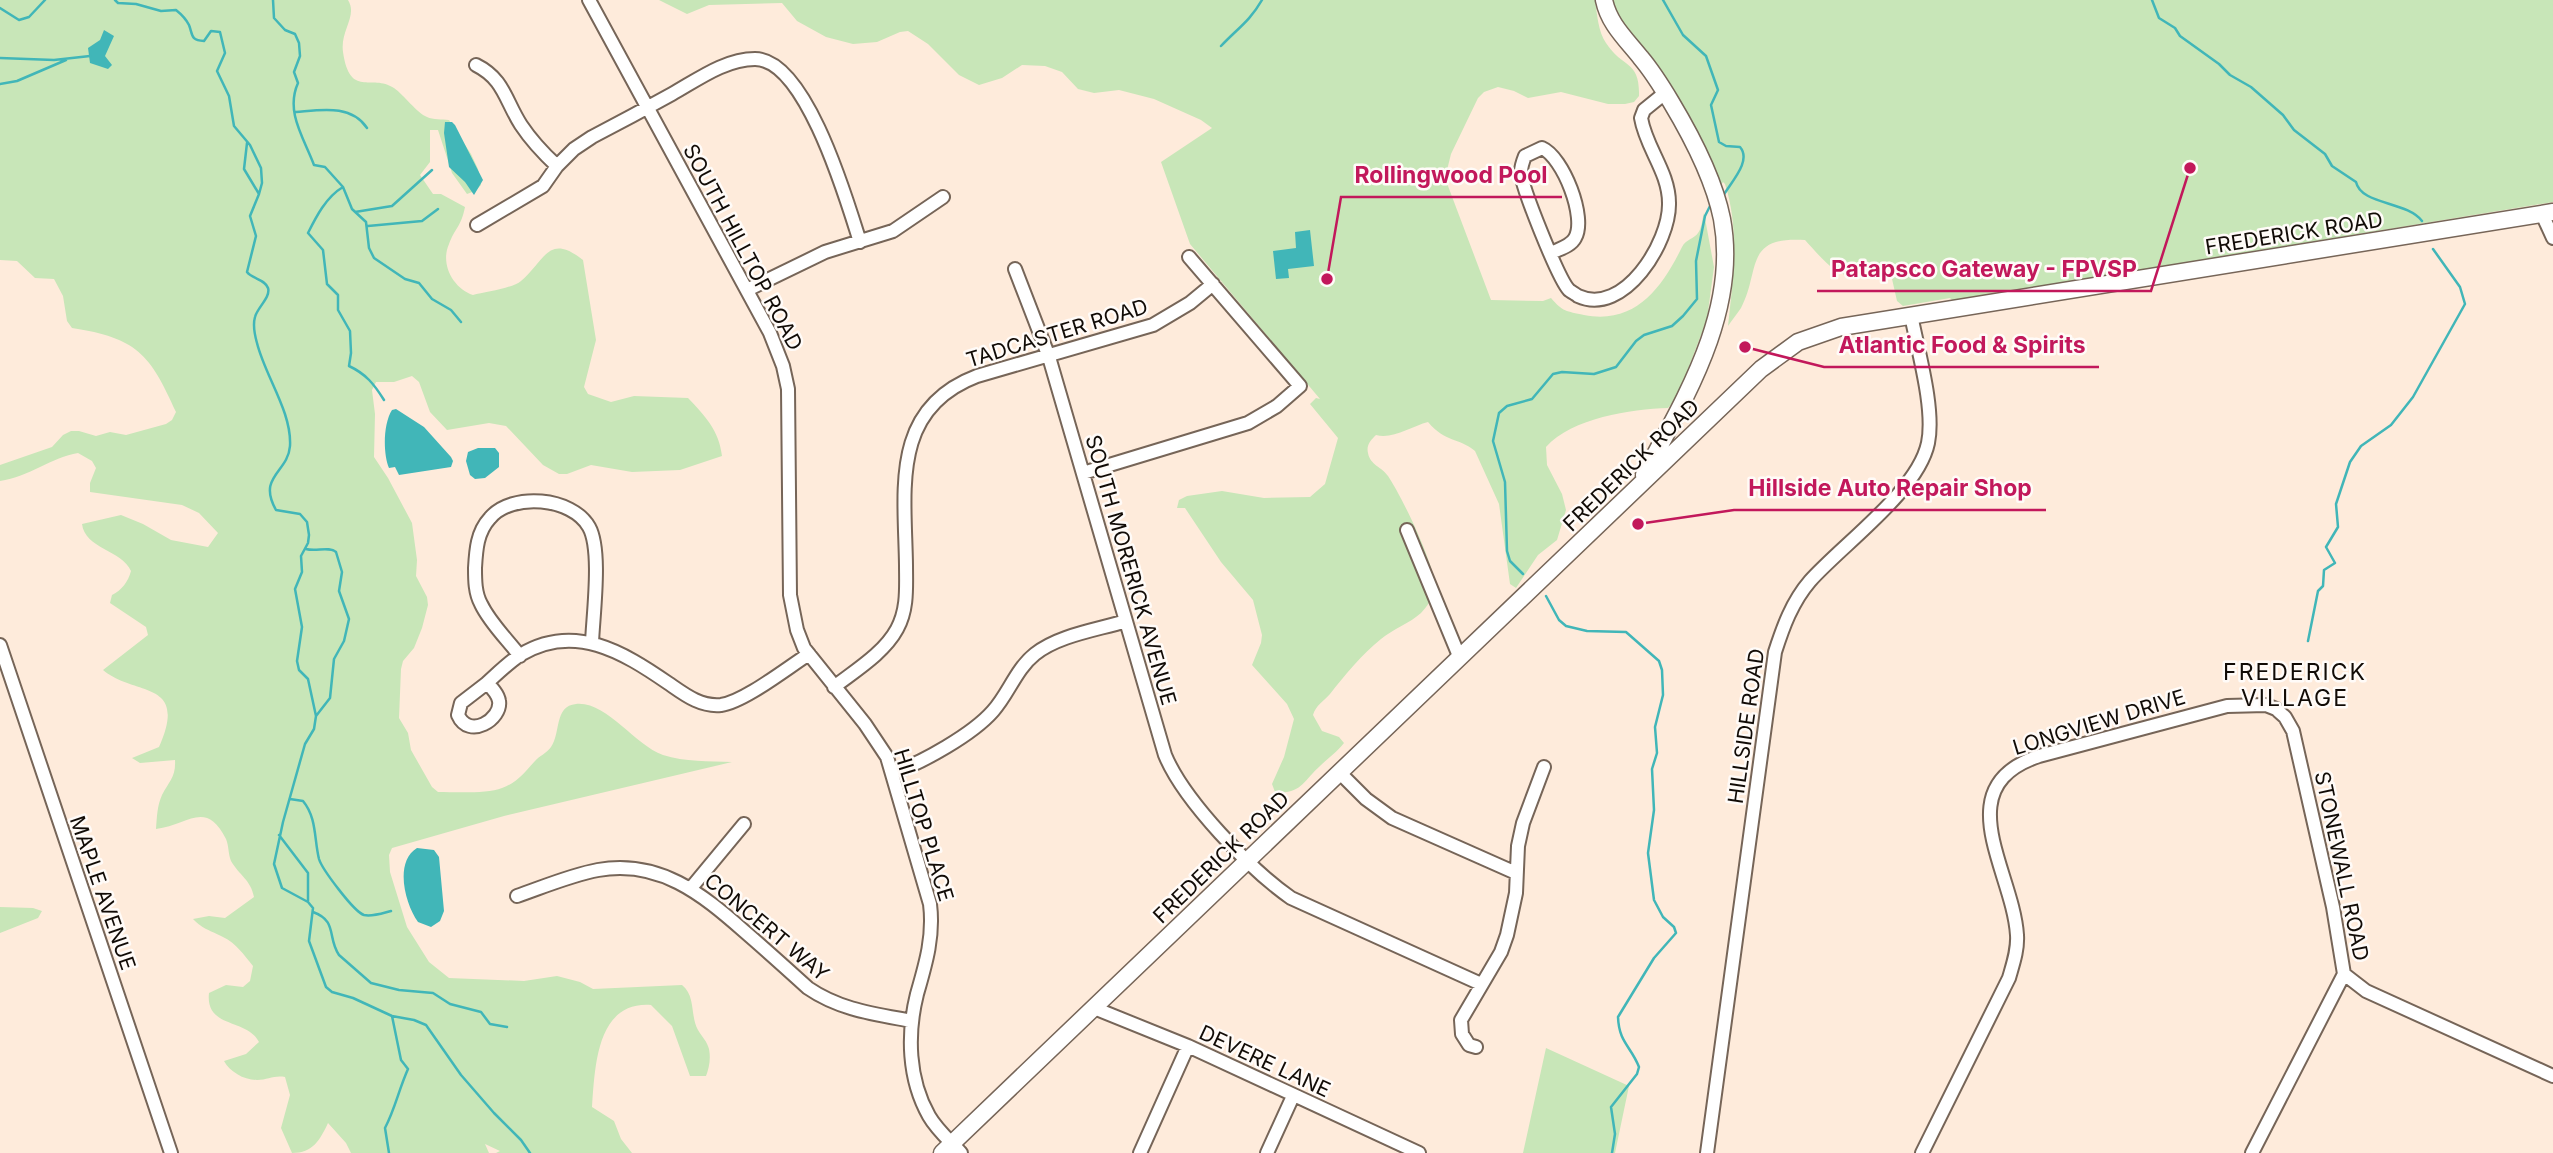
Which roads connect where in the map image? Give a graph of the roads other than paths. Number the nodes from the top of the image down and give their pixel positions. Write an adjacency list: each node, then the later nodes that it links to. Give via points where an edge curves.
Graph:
1 (589, 0): 5 (street, SOUTH HILLTOP ROAD)
2 (1604, 0): 4 (main road, via 1614,25)
3 (476, 65): 6 (street, via 496,78 520,123)
4 (1665, 93): 12 (street, via 1641,118 1669,192 1667,227 1654,256 1622,289 1589,300 1569,291); 20 (main road, via 1696,151 1722,221 1721,301 1683,403)
5 (647, 107): 6 (street, via 592,137); 11 (street, via 730,63 758,59 772,64 792,83 823,138); 16 (street, SOUTH HILLTOP ROAD)
6 (557, 166): 9 (street, via 543,187)
7 (943, 197): 11 (street, via 905,224)
8 (2547, 213): 10 (street); 17 (main road, FREDERICK ROAD)
9 (477, 225)
10 (2553, 238)
11 (860, 242): 16 (street, via 805,260)
12 (1551, 253): 12 (street, via 1521,173 1525,156 1542,148 1565,175 1578,228 1572,243)
13 (1189, 257): 15 (street)
14 (1014, 269): 18 (street, SOUTH MORERICK AVENUE)
15 (1213, 284): 18 (street, TADCASTER ROAD, via 1153,325); 19 (street, via 1300,386 1248,423)
16 (747, 290): 25 (street, SOUTH HILLTOP ROAD, via 786,377 790,595 797,630)
17 (1911, 316): 20 (main road, FREDERICK ROAD, via 1828,331 1782,351); 53 (street, HILLSIDE ROAD, via 1929,412 1924,457 1897,494 1810,581 1789,612 1774,652)
18 (1049, 357): 19 (street, SOUTH MORERICK AVENUE); 29 (street, TADCASTER ROAD, via 962,382 937,399 916,427 907,457 902,618 888,642)
19 (1083, 473): 22 (street, SOUTH MORERICK AVENUE)
20 (1636, 490): 27 (main road, FREDERICK ROAD)
21 (1407, 530): 27 (street)
22 (1126, 621): 33 (street, via 1036,653 992,712 932,756); 35 (street, SOUTH MORERICK AVENUE, via 1172,771 1187,795)
23 (592, 643): 25 (street, via 632,658 687,697 720,705 740,698); 26 (street, via 554,644); 26 (street, via 595,554 590,528 565,505 512,504 491,516 483,527 475,553 475,579 480,604)
24 (0, 645): 49 (street, MAPLE AVENUE)
25 (809, 654): 29 (street, SOUTH HILLTOP ROAD)
26 (520, 656): 28 (street)
27 (1459, 656): 32 (main road, FREDERICK ROAD)
28 (487, 683)
29 (834, 687): 33 (street, HILLTOP PLACE, via 876,738)
30 (2276, 709): 39 (street, STONEWALL ROAD, via 2293,731); 54 (street, LONGVIEW DRIVE, via 2249,705 2204,710 2031,759 2001,779 1990,803 1990,818 2017,935 2014,961)
31 (1544, 767): 36 (street, via 1522,823)
32 (1339, 772): 35 (main road, FREDERICK ROAD); 36 (street, via 1392,818)
33 (892, 773): 42 (street, HILLTOP PLACE, via 932,923)
34 (744, 824): 37 (street)
35 (1247, 860): 40 (street, SOUTH MORERICK AVENUE, via 1291,898); 41 (main road, FREDERICK ROAD)
36 (1516, 873): 40 (street, via 1507,934)
37 (691, 888): 38 (street, CONCERT WAY, via 658,873 618,867); 42 (street, CONCERT WAY, via 823,999)
38 (517, 896)
39 (2344, 974): 45 (street, STONEWALL ROAD, via 2366,990); 55 (street)
40 (1481, 984): 44 (street, via 1461,1020 1462,1034)
41 (1094, 1008): 43 (street, DEVERE LANE); 48 (main road, FREDERICK ROAD)
42 (912, 1021): 48 (street, HILLTOP PLACE, via 912,1065 918,1090 928,1115)
43 (1188, 1046): 46 (street, DEVERE LANE); 50 (street)
44 (1476, 1047)
45 (2553, 1076)
46 (1293, 1096): 47 (street, DEVERE LANE); 51 (street)
47 (1397, 1149): 52 (street, DEVERE LANE)
48 (952, 1150)
49 (171, 1153)
50 (1140, 1153)
51 (1267, 1153)
52 (1419, 1153)
53 (1707, 1153)
54 (1922, 1153)
55 (2252, 1153)

